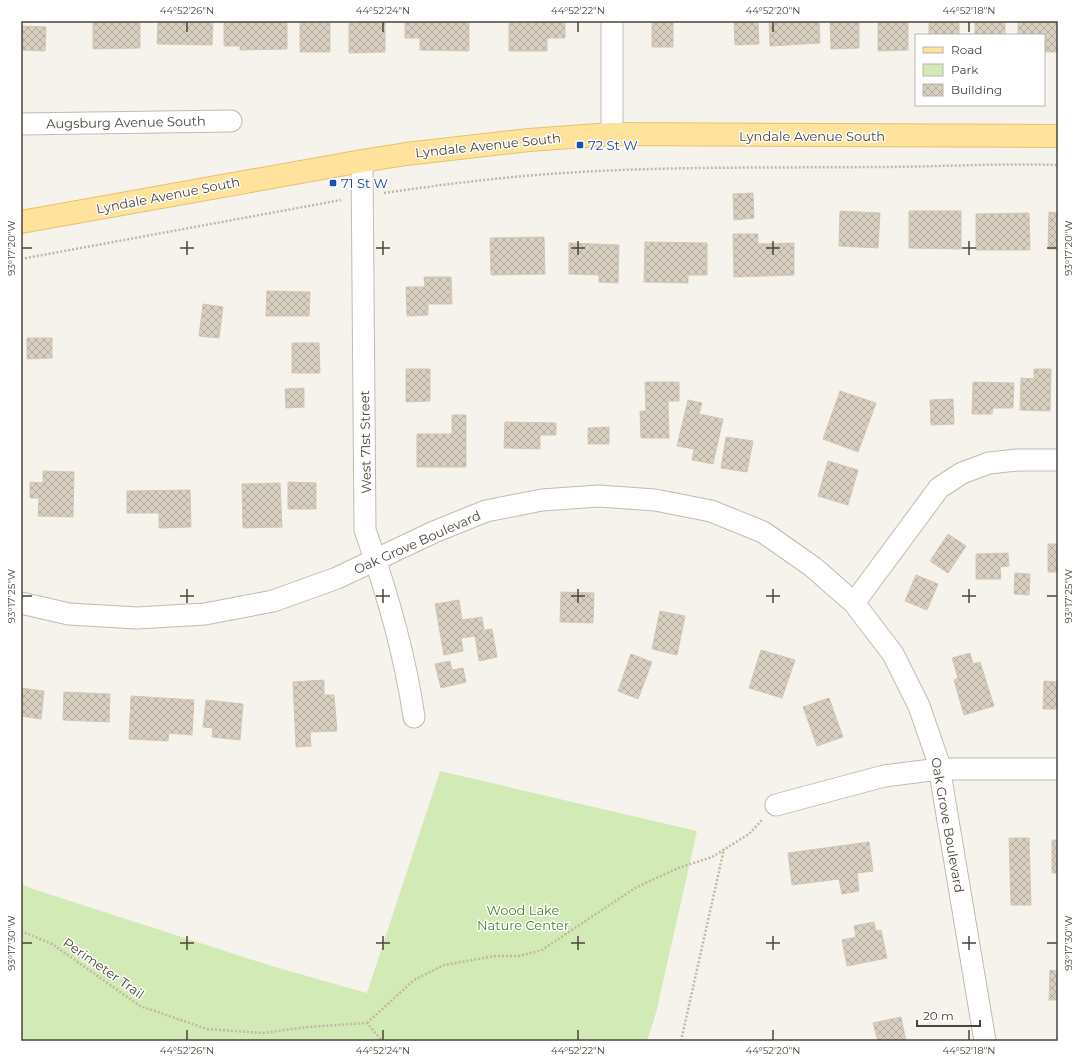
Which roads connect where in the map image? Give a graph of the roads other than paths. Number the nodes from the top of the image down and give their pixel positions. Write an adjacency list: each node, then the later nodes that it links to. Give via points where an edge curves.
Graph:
1 (612, 21): 4 (street)
2 (231, 121): 3 (street, Augsburg Avenue South)
3 (21, 124)
4 (612, 134): 5 (main road, Lyndale Avenue South); 6 (main road, Lyndale Avenue South, via 529,140)
5 (1058, 136)
6 (362, 161): 7 (main road, Lyndale Avenue South); 9 (street, West 71st Street, via 365,530)
7 (21, 222)
8 (1058, 460): 11 (street, via 1017,460 989,464 962,473 939,488)
9 (376, 559): 10 (street, Oak Grove Boulevard, via 337,578 273,601 205,614 137,618 69,614); 11 (street, Oak Grove Boulevard, via 486,511 563,498 599,496 655,500 711,511 764,532 813,566); 12 (street, West 71st Street, via 409,682)
10 (21, 603)
11 (854, 603): 13 (street, Oak Grove Boulevard, via 892,654 919,706)
12 (414, 716)
13 (939, 769): 14 (street); 15 (street, via 884,776); 16 (street, Oak Grove Boulevard)
14 (1058, 770)
15 (776, 805)
16 (985, 1041)

